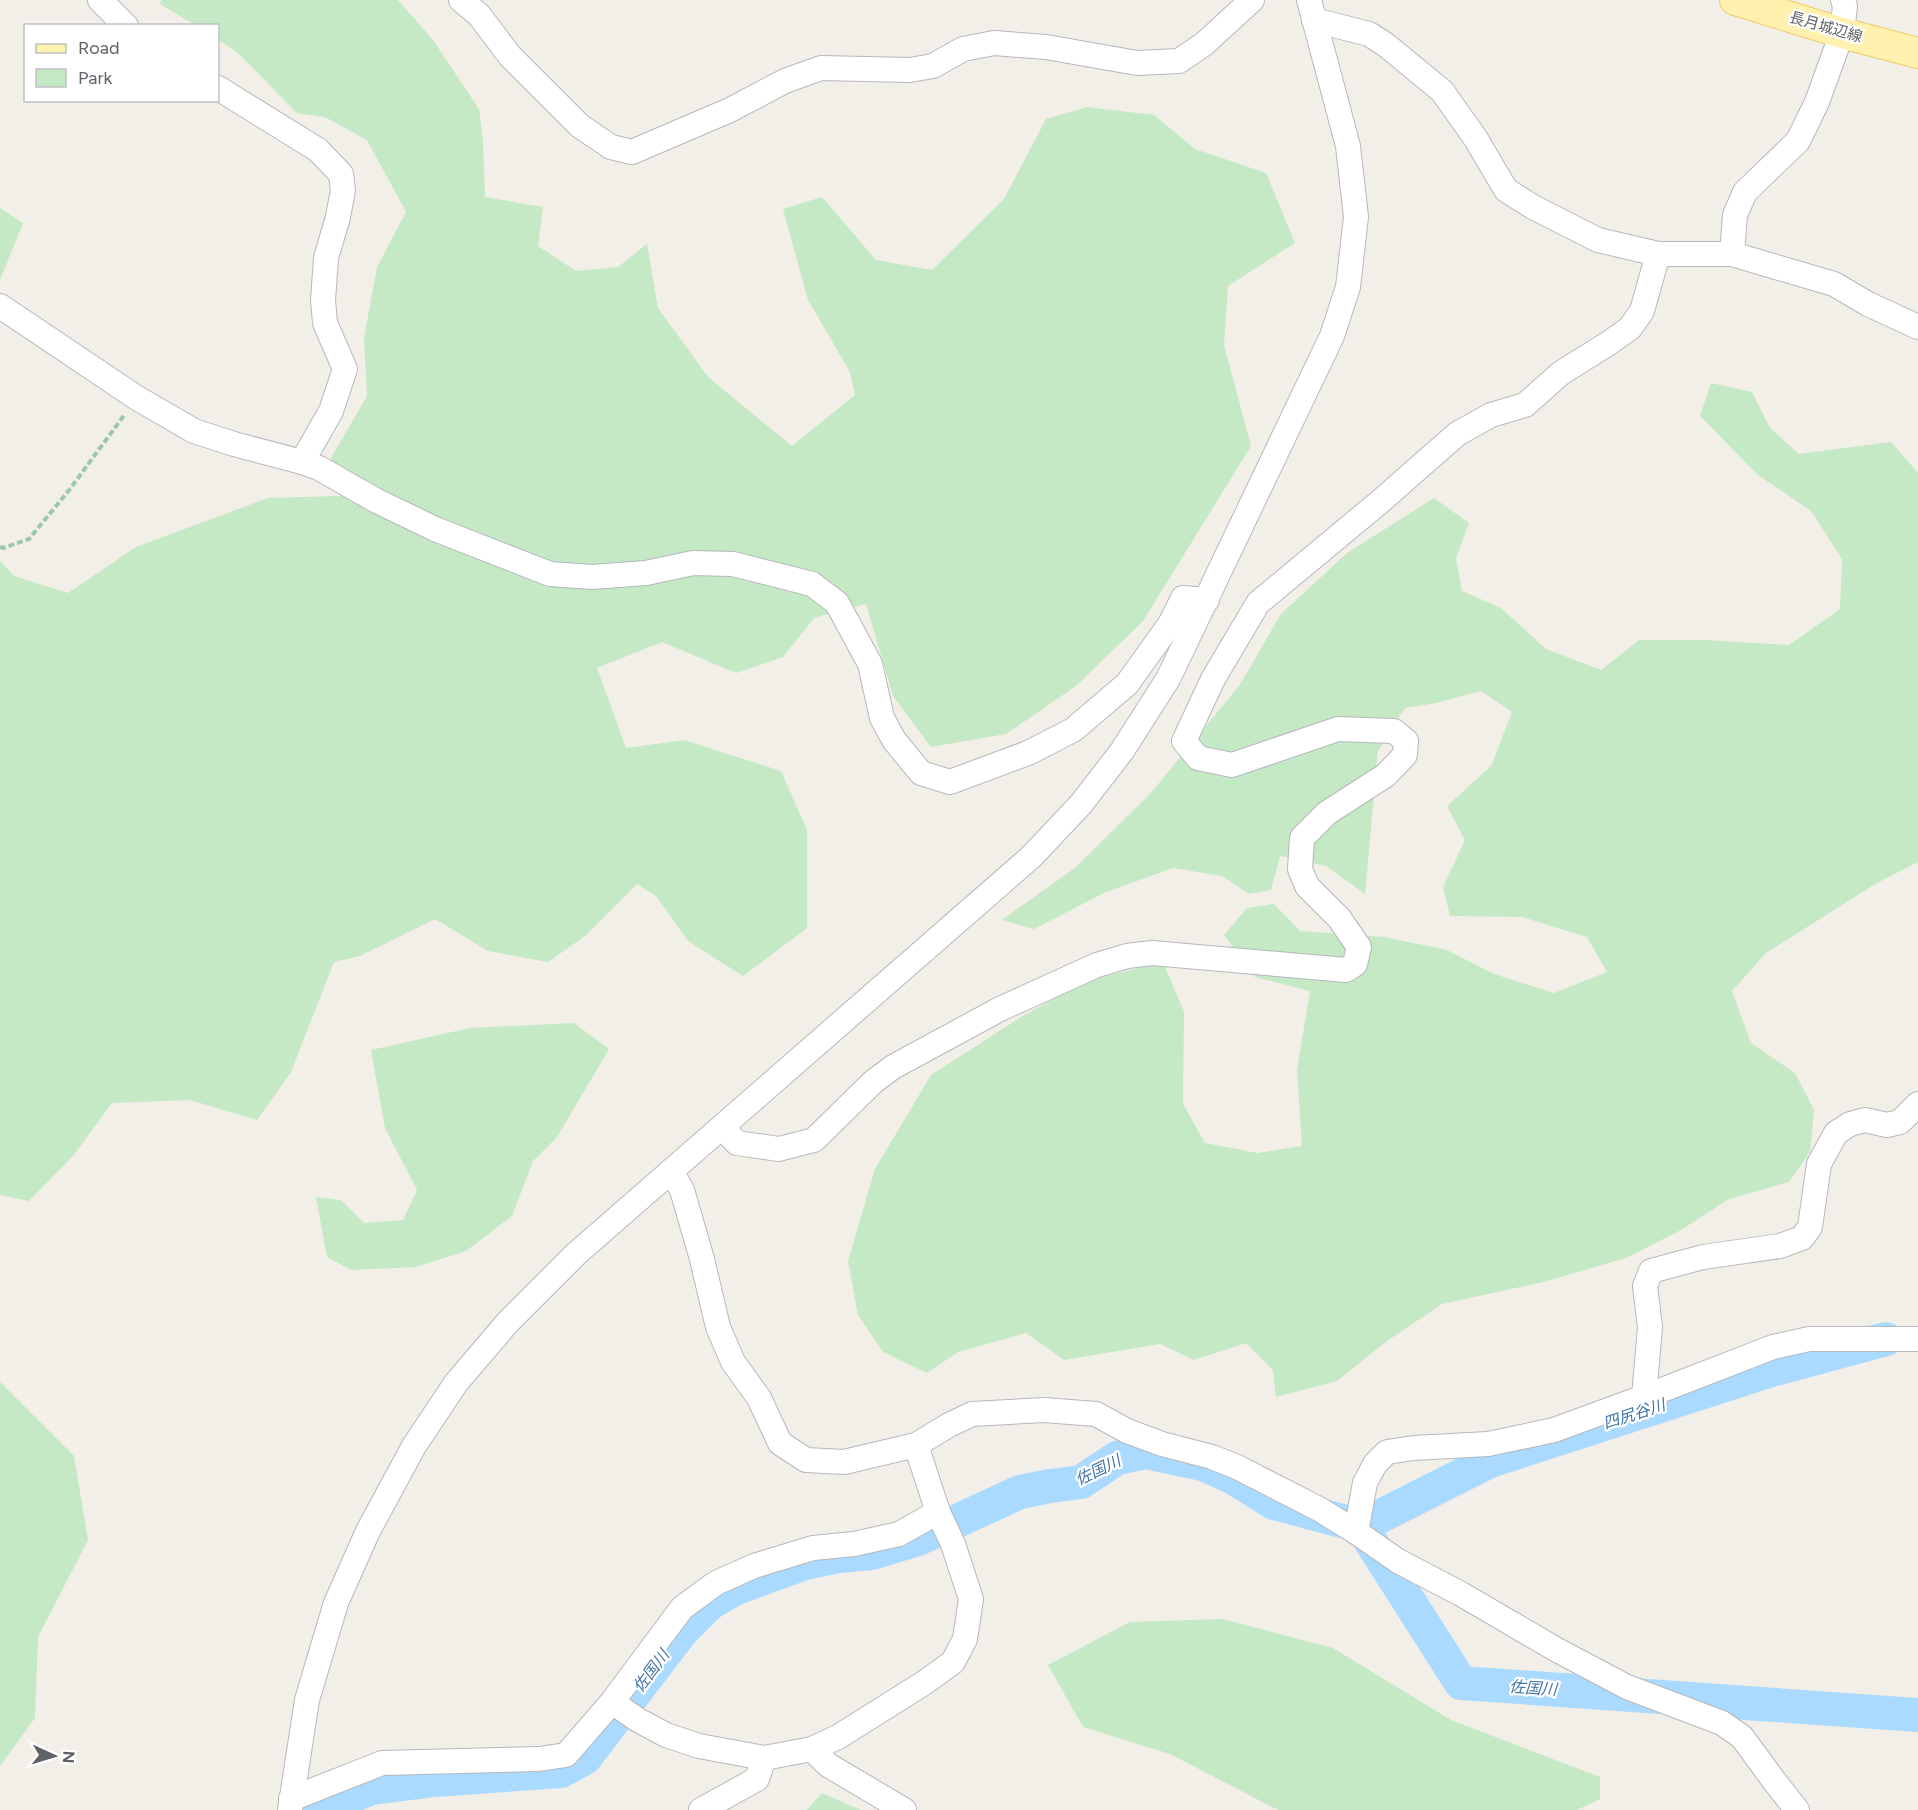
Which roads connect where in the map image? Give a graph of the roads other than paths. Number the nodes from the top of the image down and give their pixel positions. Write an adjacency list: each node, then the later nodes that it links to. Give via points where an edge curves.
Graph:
1 (100, 0): 7 (street)
2 (461, 0): 3 (street, via 580,126 610,147 633,152 821,68 910,70 933,66 963,49 994,43 1046,47 1137,63 1179,61)
3 (1252, 0)
4 (1735, 0): 8 (main road, 長月城辺線)
5 (1843, 0): 8 (street)
6 (1311, 10): 11 (street, via 1369,34 1442,91 1476,138 1506,190 1598,240); 16 (street, via 1348,146 1356,217 1348,287 1332,336)
7 (124, 24)
8 (1842, 33): 9 (main road, 長月城辺線); 12 (street, via 1798,141 1745,192 1735,215)
9 (1918, 53)
10 (219, 89): 15 (street, via 318,150 341,174 343,190 326,258 323,300 326,323 345,369 331,411)
11 (1658, 254): 12 (street); 18 (street, via 1642,311 1630,327 1561,373 1525,405 1491,415 1456,434 1258,603 1213,679 1184,741 1198,758 1232,765 1338,729 1394,731 1406,741 1405,755 1386,775 1327,813 1302,838 1303,878 1359,947 1355,964 1346,970 1152,953 1127,956 1097,965 1000,1010 893,1067 814,1140 779,1149 747,1145 737,1143)
12 (1732, 254): 14 (street, via 1834,284)
13 (0, 306): 15 (street, via 137,398 194,431)
14 (1918, 327)
15 (302, 462): 16 (street, via 435,529 550,574 592,577 646,573 693,563 733,564 812,584 837,603 870,664 882,718 894,740 921,772 950,782 1028,753 1073,730 1127,684 1170,624 1183,598)
16 (1207, 600): 18 (street, via 1168,679 1122,751 1081,804 1031,857)
17 (1918, 1104): 21 (street, via 1900,1122 1887,1125 1865,1120 1836,1133 1819,1164 1810,1227 1803,1238 1651,1271 1644,1286 1650,1327)
18 (722, 1127): 19 (street)
19 (671, 1171): 22 (street, via 682,1190 718,1327 733,1362 759,1398 780,1443 806,1460 844,1462); 28 (street, via 576,1254 508,1322 456,1383 414,1446 368,1531 336,1603 307,1700)
20 (1918, 1339): 21 (street, via 1809,1339 1773,1347)
21 (1644, 1397): 24 (street, via 1554,1430 1488,1444 1387,1452 1365,1483)
22 (916, 1445): 23 (street); 24 (street, via 972,1414 1044,1410 1096,1414 1127,1431 1238,1467)
23 (938, 1512): 25 (street, via 899,1534 813,1548 754,1566 716,1583 682,1608); 26 (street, via 971,1599 965,1639 953,1662 838,1737)
24 (1356, 1532): 31 (street, via 1398,1561 1627,1687 1722,1724 1742,1737)
25 (612, 1702): 27 (street, via 666,1735 699,1746); 28 (street, via 566,1755 539,1760 382,1763)
26 (812, 1749): 27 (street); 30 (street, via 828,1765)
27 (764, 1758): 29 (street, via 757,1779)
28 (290, 1804)
29 (701, 1810)
30 (904, 1810)
31 (1797, 1810)

